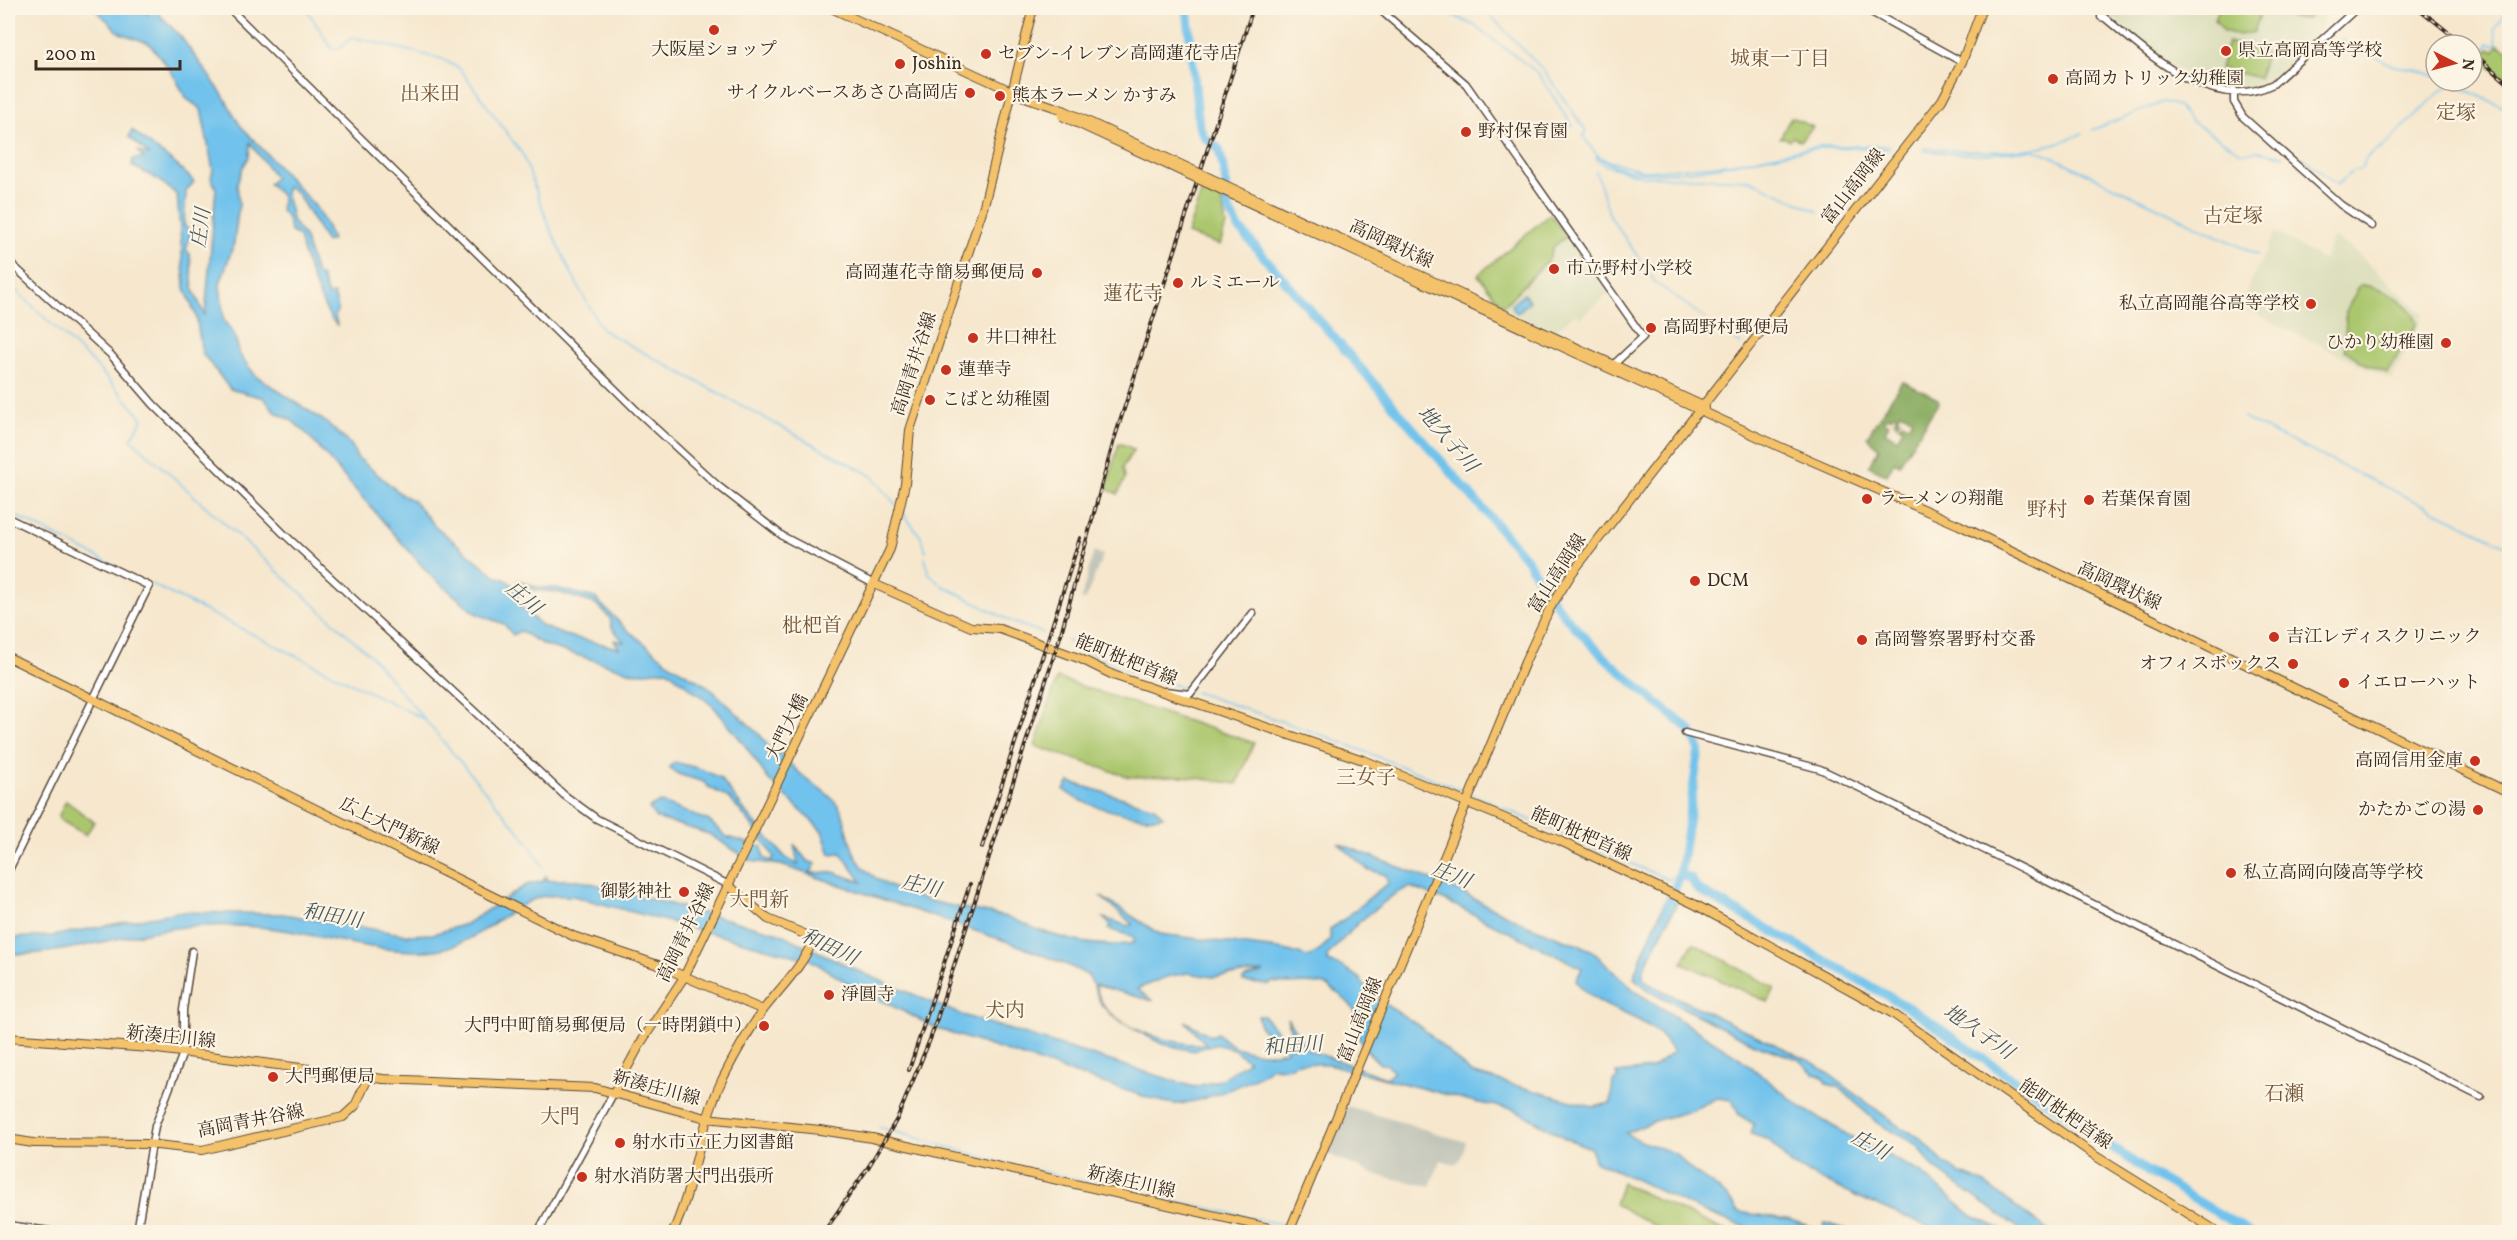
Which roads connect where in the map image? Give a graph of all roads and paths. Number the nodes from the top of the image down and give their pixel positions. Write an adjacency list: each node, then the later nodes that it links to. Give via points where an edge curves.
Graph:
1 (230, 8): 17 (street, via 638,412 717,485 784,537)
2 (831, 8): 11 (main road, 高岡環状線)
3 (1033, 8): 11 (main road, 高岡青井谷線)
4 (1378, 8): 14 (street, via 1466,84 1643,337)
5 (1864, 8): 9 (street)
6 (1982, 8): 9 (main road, 富山高岡線)
7 (2103, 8): 10 (street, via 2101,17 2170,70 2197,83)
8 (2357, 8): 10 (street, via 2273,84 2258,90)
9 (1962, 62): 15 (main road, 富山高岡線, via 1942,100)
10 (2234, 90): 12 (street, via 2234,102 2243,117 2341,205)
11 (1012, 91): 14 (main road, 高岡環状線, bridge); 17 (main road, 高岡青井谷線, via 984,206 910,430 905,484 890,549)
12 (2372, 226)
13 (8, 261): 26 (street, via 111,355 153,404 283,533 564,795 597,819)
14 (1612, 367): 15 (main road, 高岡環状線)
15 (1700, 407): 23 (main road, 高岡環状線, via 1778,446 1957,524); 24 (main road, 富山高岡線, via 1558,594 1525,662)
16 (8, 518): 21 (street, via 149,586)
17 (872, 587): 20 (main road, 能町枇杷首線, via 971,627 1000,628); 26 (main road, 大門大橋)
18 (1253, 613): 20 (street, via 1192,692)
19 (8, 657): 21 (main road, 広上大門新線)
20 (1162, 693): 24 (main road, 能町枇杷首線)
21 (93, 699): 25 (street); 28 (main road, 広上大門新線, via 604,949)
22 (1685, 733): 34 (street, via 1820,769)
23 (2510, 793)
24 (1470, 797): 43 (main road, 富山高岡線); 44 (main road, 能町枇杷首線, via 1690,902 1892,1013 2097,1157)
25 (8, 872)
26 (729, 880): 28 (main road, 高岡青井谷線); 29 (main road, via 768,919 814,938 801,964)
27 (192, 951): 31 (street, via 183,1010)
28 (684, 977): 29 (main road, 広上大門新線); 33 (main road, 高岡青井谷線, via 640,1044)
29 (763, 1010): 35 (main road, via 722,1079)
30 (8, 1038): 31 (main road, 新湊庄川線)
31 (183, 1053): 32 (main road, 新湊庄川線); 37 (street, via 161,1106)
32 (368, 1078): 33 (main road, 新湊庄川線, via 558,1085); 37 (main road, 高岡青井谷線, via 355,1106 343,1117 202,1150)
33 (614, 1094): 35 (main road, 新湊庄川線); 41 (street)
34 (2481, 1097)
35 (706, 1118): 42 (main road, via 693,1179); 43 (main road, 新湊庄川線, via 872,1138)
36 (8, 1139): 37 (main road, 高岡青井谷線, via 33,1143)
37 (152, 1144): 40 (street)
38 (8, 1225): 39 (street)
39 (56, 1233)
40 (138, 1233)
41 (538, 1233)
42 (673, 1233)
43 (1288, 1233)
44 (2218, 1233)

